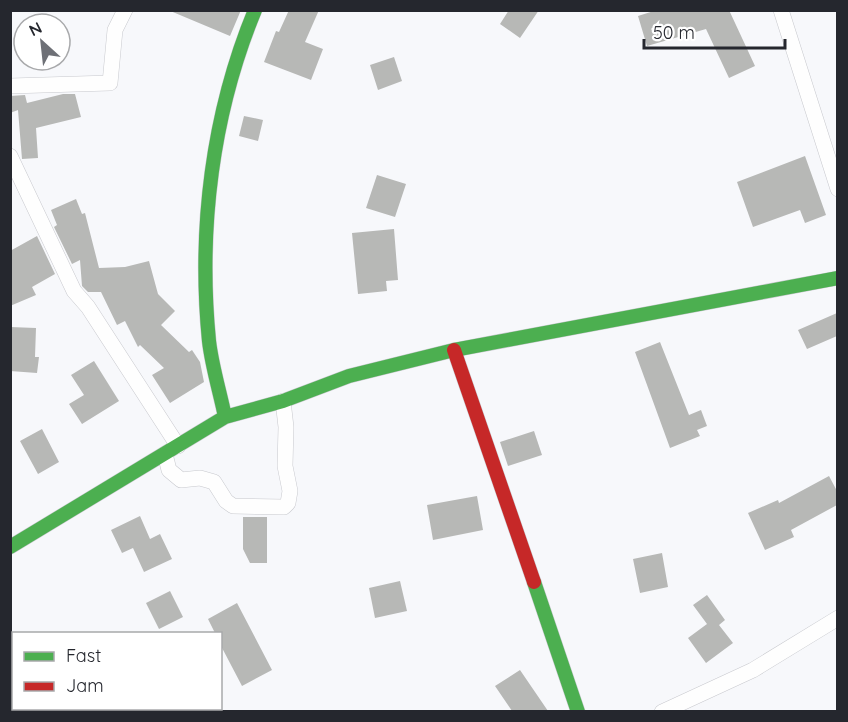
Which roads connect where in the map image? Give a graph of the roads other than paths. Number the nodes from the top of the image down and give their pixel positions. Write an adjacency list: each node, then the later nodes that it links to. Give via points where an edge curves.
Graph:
1 (125, 10): 4 (street, via 115,30 110,83)
2 (255, 10): 10 (street, via 230,78 214,164 205,267 210,343)
3 (782, 10): 6 (street)
4 (10, 86)
5 (10, 156): 11 (street, via 74,291 88,307)
6 (837, 189)
7 (837, 278): 8 (street)
8 (454, 350): 9 (street, via 349,376); 14 (street)
9 (283, 401): 10 (street); 11 (street, via 285,466 290,491 284,507 233,506 214,482 200,478 181,480 170,470)
10 (225, 417): 11 (street)
11 (172, 450): 12 (street)
12 (10, 547)
13 (837, 618): 15 (street, via 753,670)
14 (578, 711)
15 (662, 711)

